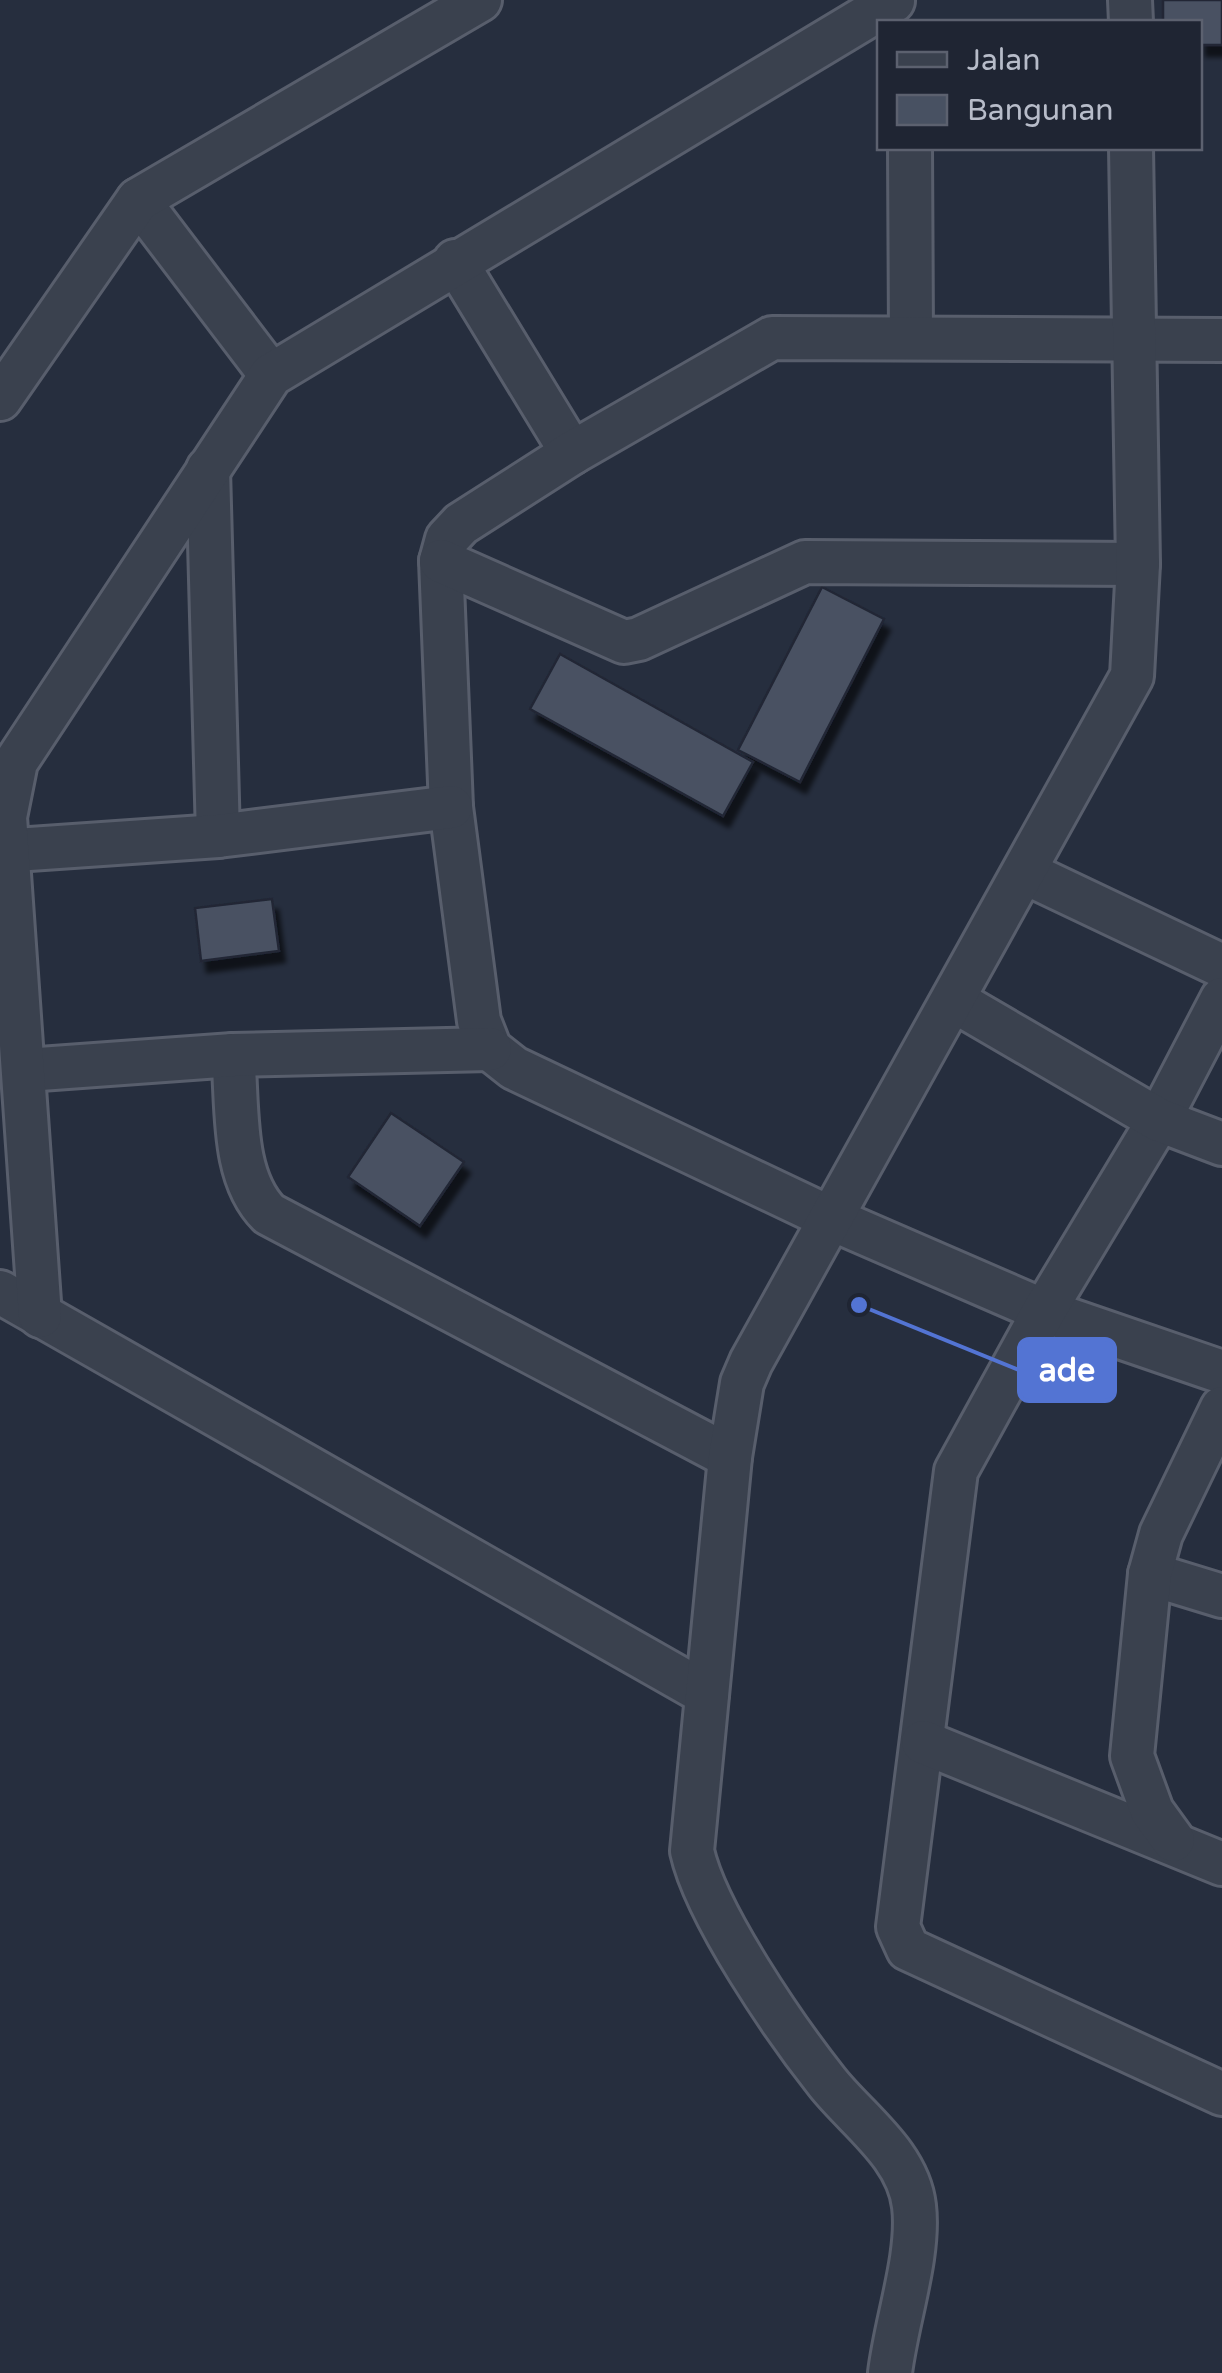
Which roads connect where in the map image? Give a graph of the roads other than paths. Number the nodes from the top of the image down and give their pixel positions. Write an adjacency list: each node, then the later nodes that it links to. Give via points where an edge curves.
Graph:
1 (480, 0): 5 (street)
2 (896, 8): 6 (street)
3 (910, 150): 7 (street)
4 (1132, 150): 8 (street)
5 (138, 200): 10 (street); 11 (street)
6 (456, 260): 10 (street); 12 (street)
7 (910, 335): 8 (street); 12 (street, via 772,338)
8 (1133, 338): 9 (street); 15 (street)
9 (1222, 340)
10 (271, 375): 13 (street)
11 (0, 400)
12 (572, 453): 14 (street, via 461,524 446,538)
13 (208, 469): 17 (street); 18 (street, via 16,762 7,788)
14 (441, 561): 15 (street, via 624,642 804,562); 16 (street)
15 (1138, 564): 19 (street, via 1132,676)
16 (451, 807): 17 (street); 23 (street, via 479,1021)
17 (218, 836): 18 (street)
18 (3, 851): 25 (street)
19 (1024, 872): 20 (street); 22 (street)
20 (1222, 966)
21 (1222, 999): 26 (street)
22 (954, 1000): 26 (street); 28 (street)
23 (490, 1049): 24 (street); 28 (street, via 514,1068)
24 (234, 1055): 25 (street); 34 (street, via 245,1178 269,1214)
25 (26, 1070): 31 (street)
26 (1159, 1120): 27 (street); 30 (street)
27 (1222, 1144)
28 (832, 1219): 30 (street); 34 (street, via 742,1382)
29 (0, 1292): 31 (street)
30 (1044, 1310): 32 (street); 38 (street, via 956,1471)
31 (40, 1316): 37 (street)
32 (1222, 1372)
33 (1222, 1408): 35 (street, via 1160,1534)
34 (730, 1457): 37 (street)
35 (1150, 1574): 36 (street); 39 (street, via 1132,1756 1138,1784)
36 (1222, 1596)
37 (707, 1694): 42 (street, via 692,1851 706,1895 805,2053 906,2176 914,2206)
38 (923, 1742): 39 (street); 41 (street, via 898,1927 902,1944)
39 (1174, 1840): 40 (street)
40 (1222, 1864)
41 (1222, 2094)
42 (890, 2373)

